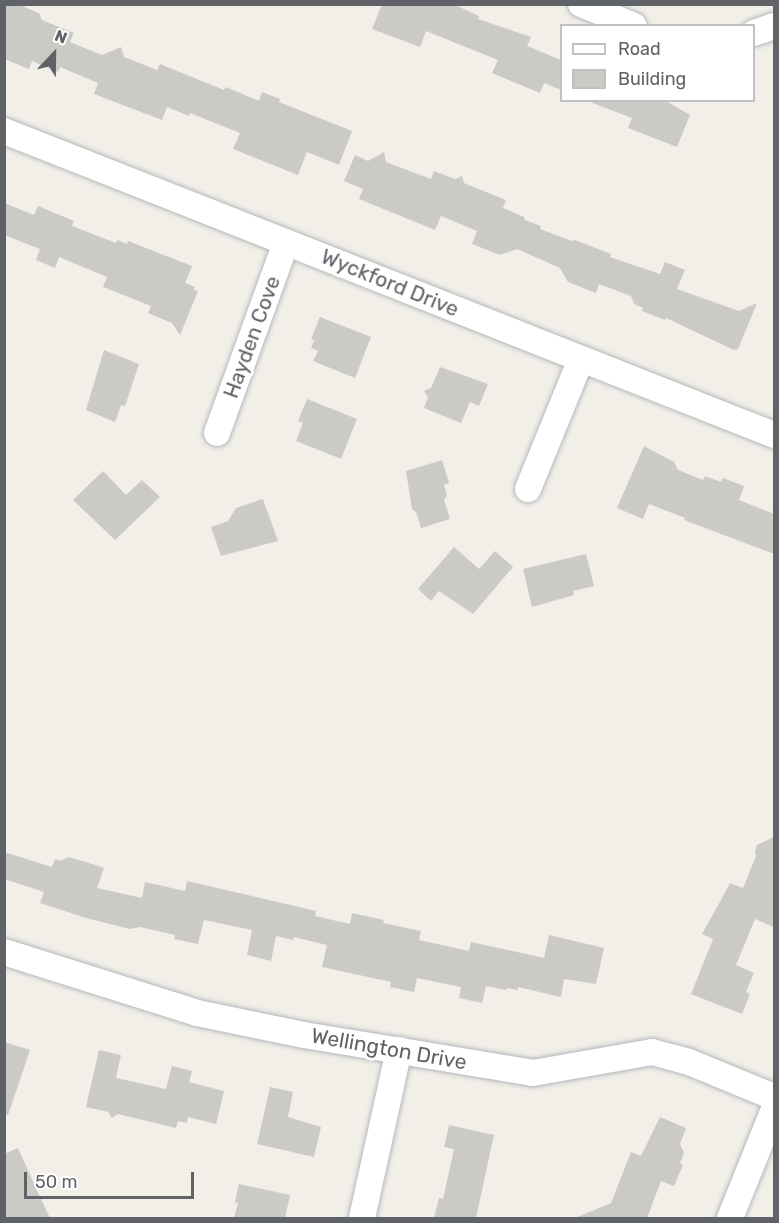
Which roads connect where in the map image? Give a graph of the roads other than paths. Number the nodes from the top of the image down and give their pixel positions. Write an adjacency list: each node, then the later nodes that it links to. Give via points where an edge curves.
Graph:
1 (581, 4): 2 (street)
2 (629, 24)
3 (774, 26): 4 (street)
4 (755, 32)
5 (4, 130): 6 (street, Wyckford Drive)
6 (286, 242): 7 (street, Wyckford Drive); 8 (street, Hayden Cove)
7 (581, 359): 9 (street, Wyckford Drive); 10 (street)
8 (217, 433)
9 (774, 435)
10 (528, 489)
11 (4, 952): 12 (street, Wellington Drive, via 197,1012)
12 (399, 1050): 13 (street, Wellington Drive, via 533,1073 652,1052 690,1062); 15 (street)
13 (774, 1097)
14 (774, 1109): 16 (street)
15 (362, 1218)
16 (730, 1218)

